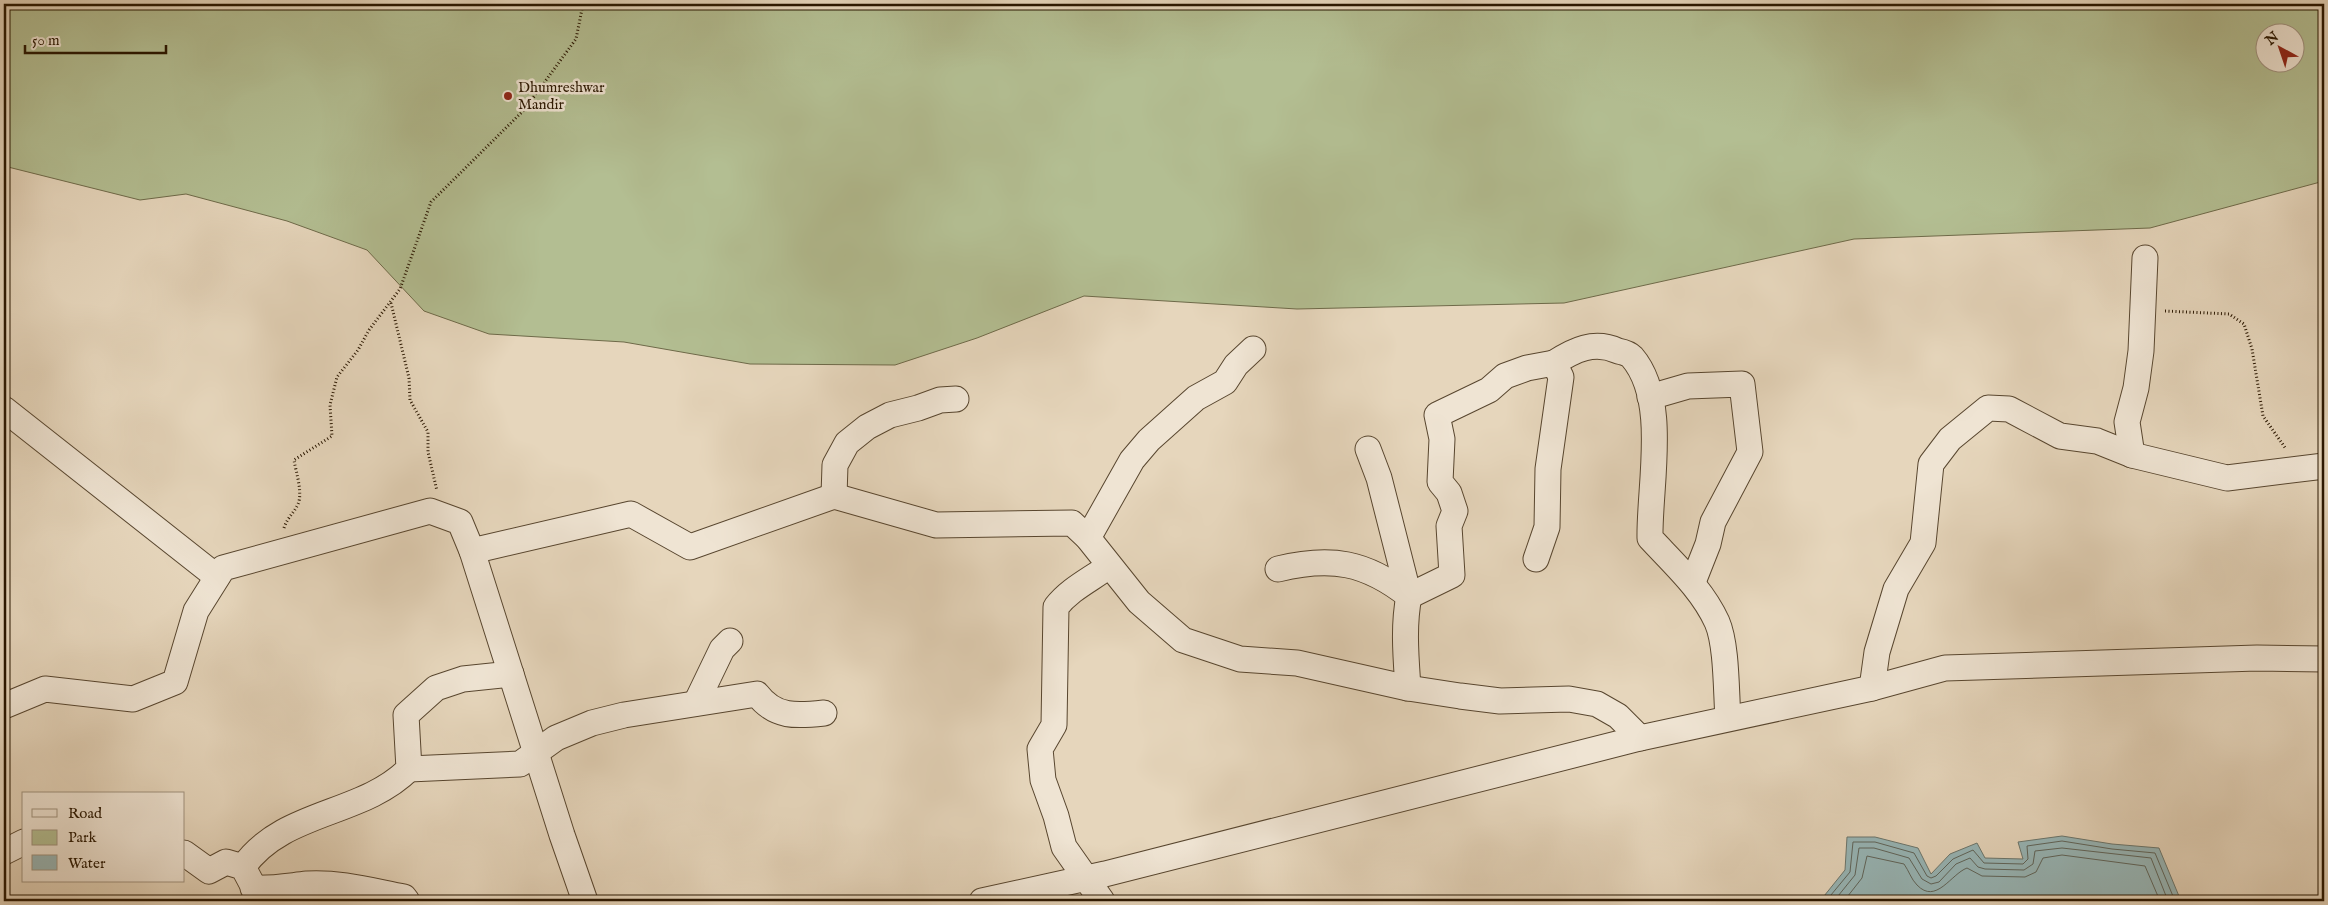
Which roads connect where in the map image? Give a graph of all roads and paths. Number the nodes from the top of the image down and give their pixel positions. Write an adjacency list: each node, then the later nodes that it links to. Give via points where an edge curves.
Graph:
1 (583, 4): 3 (path, via 576,39 525,109 431,202 400,289)
2 (2145, 258): 4 (street)
3 (391, 302): 15 (path, via 409,378 410,400 428,432 428,452 438,493); 18 (path, via 337,377 330,405 332,436 294,460 299,503 286,519)
4 (2143, 310): 11 (path, via 2229,314 2244,324 2252,349 2263,416 2286,449); 12 (street, via 2136,388 2128,422)
5 (1253, 348): 16 (street, via 1225,382 1196,398 1149,440 1132,460)
6 (1554, 363): 7 (street, via 1574,350 1591,346 1611,348 1631,356); 19 (street, via 1561,377 1548,469 1547,527); 24 (street, via 1504,376 1489,390 1437,415 1442,439 1440,482 1449,493 1455,511 1449,526 1452,575)
7 (1650, 397): 23 (street, via 1654,436 1650,538); 23 (street, via 1688,386 1742,384 1750,452 1713,522)
8 (956, 399): 14 (street, via 940,400 890,415 867,427 847,443 835,465)
9 (4, 409): 22 (street)
10 (1368, 449): 24 (street, via 1379,478)
11 (2293, 452)
12 (2132, 455): 13 (street, via 2227,478); 29 (street, via 2097,441 2060,436 2009,409 1988,408 1950,439 1931,464 1923,543 1896,589 1877,652)
13 (2324, 466)
14 (834, 496): 16 (street, via 936,525 1072,523); 17 (street, via 690,547 631,514)
15 (439, 515): 17 (street, via 460,522); 18 (street, via 430,511)
16 (1088, 538): 20 (street)
17 (472, 551): 27 (street)
18 (278, 553): 22 (street, via 223,568)
19 (1536, 559)
20 (1108, 566): 28 (street, via 1139,602 1183,640 1240,659 1297,664); 40 (street, via 1066,593 1056,607 1054,725 1040,749 1043,780 1064,846)
21 (1278, 569): 24 (street, via 1329,561 1389,580)
22 (217, 577): 31 (street, via 196,612 175,682 134,698 45,689)
23 (1693, 582): 33 (street, via 1718,623)
24 (1409, 596): 28 (street, via 1405,648)
25 (730, 641): 30 (street, via 722,649)
26 (2324, 659): 29 (street, via 2257,658 1945,668)
27 (511, 674): 35 (street); 36 (street, via 463,679 436,688 406,715)
28 (1408, 688): 34 (street, via 1500,701 1569,699 1597,704 1618,716)
29 (1872, 688): 33 (street)
30 (696, 703): 32 (street, via 757,694 766,706 794,716); 35 (street, via 592,723 556,738)
31 (4, 706)
32 (824, 713)
33 (1728, 718): 34 (street)
34 (1640, 738): 40 (street)
35 (535, 752): 36 (street, via 520,764); 43 (street)
36 (409, 769): 41 (street, via 398,780 368,798 280,832 251,856)
37 (22, 843): 38 (street)
38 (4, 852)
39 (185, 854): 41 (street, via 209,871 226,862)
40 (1085, 878): 44 (street); 45 (street)
41 (249, 885): 42 (street, via 272,889 306,884 364,888 404,897)
42 (407, 901)
43 (585, 901)
44 (982, 901)
45 (1102, 901)

